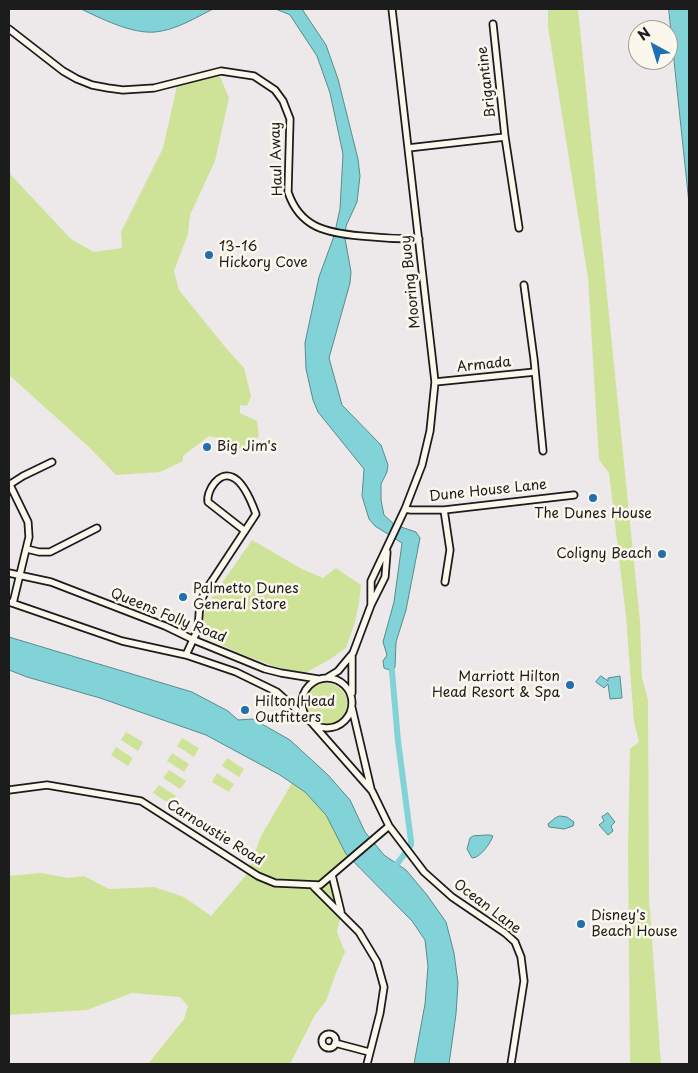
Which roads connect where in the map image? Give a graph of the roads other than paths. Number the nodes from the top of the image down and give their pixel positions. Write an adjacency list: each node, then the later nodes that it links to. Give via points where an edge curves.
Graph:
1 (392, 9): 5 (street, Mooring Buoy)
2 (493, 24): 4 (street, Brigantine)
3 (9, 29): 7 (street, Haul Away, via 77,80 100,87 123,90 154,88 222,71 254,76 275,90 290,119 288,192 307,221 330,232 387,239)
4 (505, 137): 5 (street); 6 (street, Brigantine)
5 (408, 148): 7 (street, Mooring Buoy)
6 (518, 228)
7 (419, 239): 10 (street, Mooring Buoy)
8 (524, 285): 9 (street)
9 (535, 372): 10 (street, Armada); 11 (street)
10 (435, 382): 15 (street, Mooring Buoy, via 430,431)
11 (543, 451)
12 (52, 462): 13 (street)
13 (9, 484): 20 (street, via 28,522)
14 (574, 495): 16 (street, Dune House Lane)
15 (405, 509): 16 (street, Dune House Lane); 19 (street, Mooring Buoy)
16 (444, 510): 23 (street, via 450,550)
17 (97, 528): 20 (street, via 50,552)
18 (245, 531): 18 (street, via 256,514 252,500 234,477 222,477 209,489 208,502); 26 (street, via 200,602 200,621)
19 (388, 545): 25 (street, Mooring Buoy, via 385,577); 25 (street, Mooring Buoy, via 371,581)
20 (26, 549): 22 (street)
21 (9, 573): 22 (street, Queens Folly Road)
22 (18, 576): 24 (street); 26 (street, Queens Folly Road, via 51,582)
23 (446, 582)
24 (11, 602): 28 (street, Queens Folly Road, via 122,641)
25 (371, 605): 27 (street, Mooring Buoy)
26 (194, 640): 28 (street); 30 (street, Queens Folly Road, via 273,672)
27 (352, 653): 29 (street, Mooring Buoy, via 338,671); 31 (street, Mooring Buoy)
28 (186, 655): 33 (street, Queens Folly Road, via 265,685)
29 (328, 677): 30 (street); 31 (street, via 342,682)
30 (318, 679): 33 (street, via 302,696 302,707)
31 (352, 699): 32 (street)
32 (352, 708): 33 (street, via 346,719 335,727 323,728); 35 (street, Ocean Lane)
33 (310, 722): 35 (street, Ocean Lane)
34 (9, 790): 38 (street, Carnoustie Road, via 47,785 141,801 258,876 275,883)
35 (372, 791): 36 (street, Ocean Lane)
36 (389, 826): 37 (street, Carnoustie Road); 43 (street, Ocean Lane, via 428,876 452,897 512,938 518,949 524,981)
37 (332, 876): 38 (street, Carnoustie Road, via 320,885); 39 (street)
38 (312, 885): 39 (street)
39 (341, 914): 41 (street, via 359,932 377,962 384,987)
40 (335, 1043): 41 (street)
41 (370, 1052): 42 (street)
42 (367, 1064)
43 (511, 1064)

